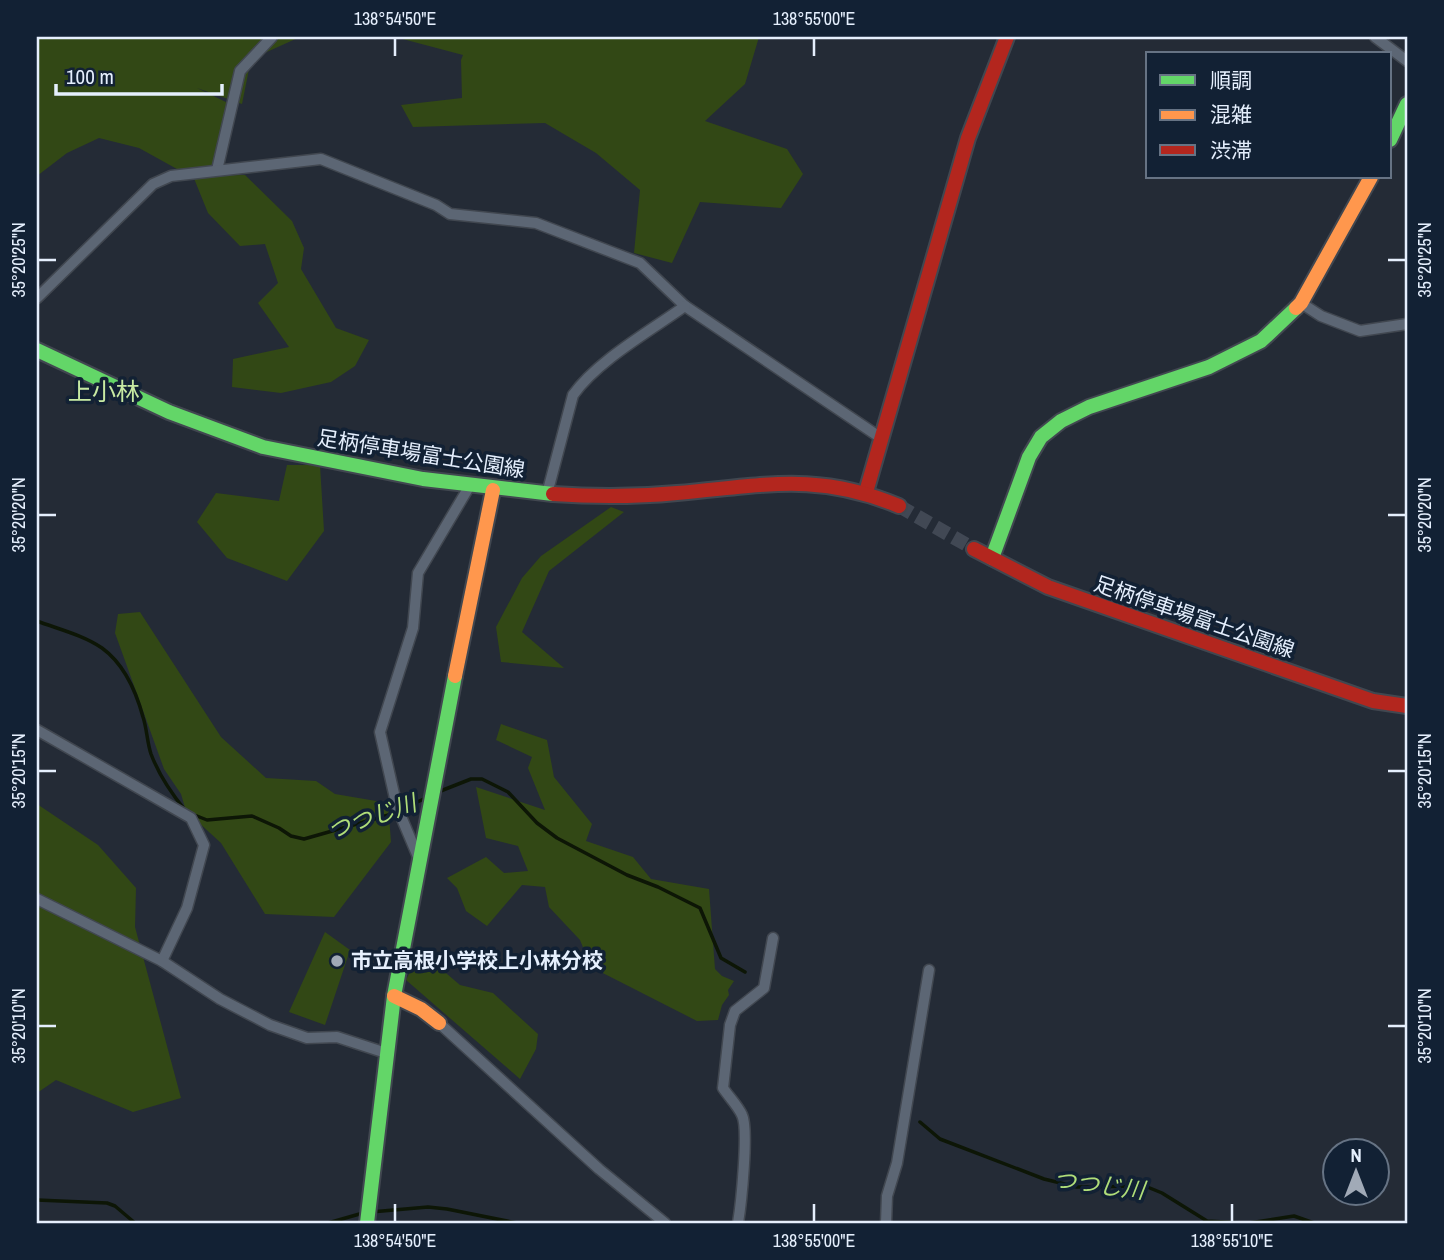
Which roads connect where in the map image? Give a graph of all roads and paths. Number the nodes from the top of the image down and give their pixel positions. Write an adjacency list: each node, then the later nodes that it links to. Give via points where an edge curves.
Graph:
1 (272, 37): 7 (street, via 240,71)
2 (1007, 37): 14 (street, via 968,138)
3 (1375, 37): 4 (street)
4 (1407, 61)
5 (1407, 104): 6 (street)
6 (1392, 136)
7 (217, 170): 9 (street, via 170,176 153,184); 11 (street, via 328,161 450,214 536,223 640,263)
8 (1370, 178): 10 (street)
9 (37, 298)
10 (1301, 303): 12 (street, via 1360,331); 21 (street, via 1261,341 1237,354 1089,407 1041,437 1029,457)
11 (685, 306): 14 (street); 18 (street, via 577,389)
12 (1407, 324)
13 (37, 350): 15 (street, 足柄停車場富士公園線, via 183,418 251,443)
14 (881, 438): 17 (street)
15 (469, 487): 16 (street, 足柄停車場富士公園線); 24 (street, via 418,573 413,628 380,732 397,807)
16 (493, 489): 18 (street, 足柄停車場富士公園線); 24 (street)
17 (866, 492): 18 (street, 足柄停車場富士公園線, via 807,482 676,493); 19 (street, 足柄停車場富士公園線)
18 (547, 494)
19 (899, 506)
20 (974, 549): 21 (street, 足柄停車場富士公園線)
21 (992, 558): 22 (street, 足柄停車場富士公園線, via 1048,587 1115,612 1373,701)
22 (1407, 706)
23 (37, 730): 27 (street, via 191,818 204,845 187,908)
24 (419, 859): 29 (street)
25 (37, 898): 27 (street)
26 (773, 937): 34 (street, via 764,988 735,1011 729,1038 723,1088 745,1126)
27 (162, 961): 31 (street, via 270,1025 307,1038 337,1037)
28 (929, 970): 35 (street, via 897,1163 887,1196)
29 (394, 996): 30 (street); 31 (street)
30 (439, 1023): 33 (street)
31 (386, 1054): 32 (street)
32 (367, 1223)
33 (665, 1223)
34 (738, 1223)
35 (886, 1223)

